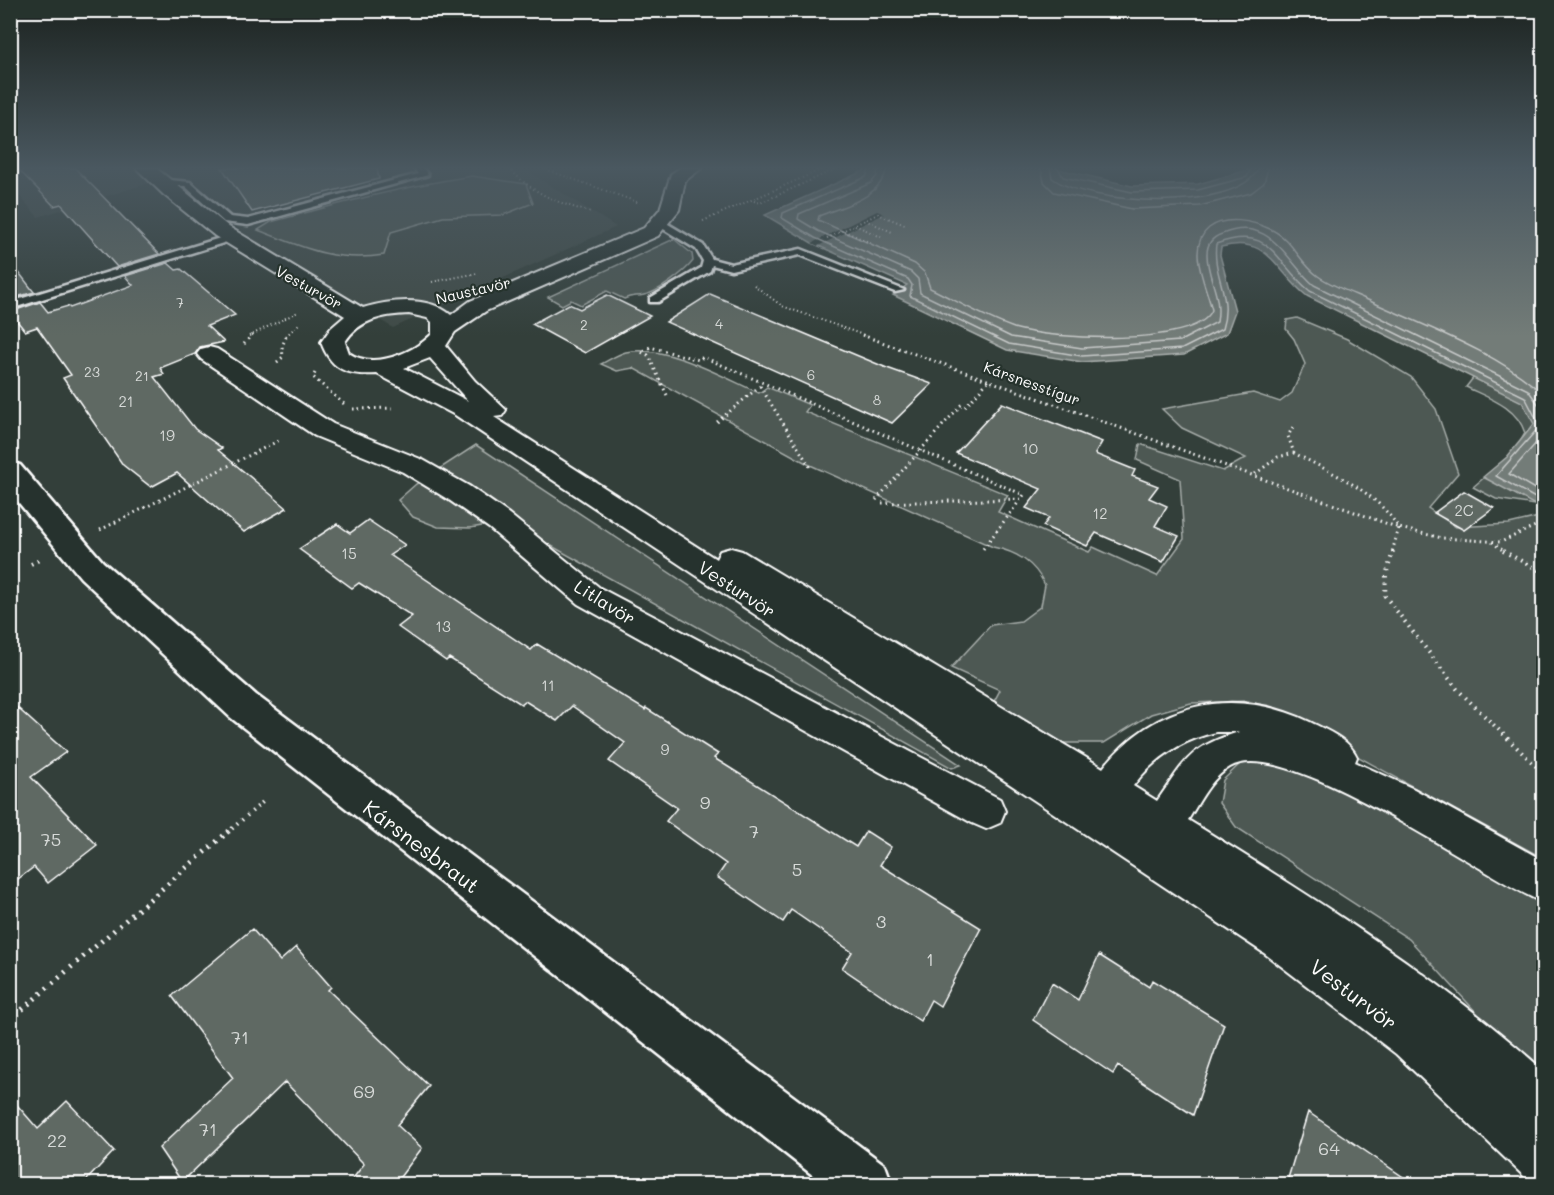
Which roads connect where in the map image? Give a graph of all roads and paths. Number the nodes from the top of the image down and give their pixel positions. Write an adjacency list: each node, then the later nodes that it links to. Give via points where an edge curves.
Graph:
1 (209, 224): 11 (street, Vesturvör)
2 (659, 224): 16 (street, Naustavör, via 637,239)
3 (669, 224): 14 (lane, via 700,247)
4 (873, 224): 9 (path)
5 (902, 224): 7 (path)
6 (855, 225): 8 (path); 10 (path)
7 (905, 225)
8 (844, 230): 12 (path); 13 (path)
9 (892, 232)
10 (881, 237)
11 (230, 238): 19 (lane); 22 (street, Vesturvör)
12 (822, 240)
13 (871, 243)
14 (708, 261): 15 (lane); 18 (lane, via 706,269)
15 (737, 266): 17 (lane, via 801,252); 29 (path, Kársnesstígur, via 767,297 782,306)
16 (554, 271): 20 (street, Naustavör); 24 (street, Naustavör, via 478,306)
17 (899, 290)
18 (654, 300)
19 (10, 306)
20 (392, 308): 22 (street); 24 (street, Vesturvör, via 429,311 443,320)
21 (303, 309): 25 (path, via 249,336)
22 (361, 316): 28 (street, via 338,333 333,342 334,352 353,365)
23 (300, 323): 27 (path, via 286,334 281,360)
24 (440, 338): 28 (street, Naustavör, via 411,360); 53 (street, Vesturvör, via 466,386 513,424)
25 (245, 347)
26 (209, 354): 54 (street, Litlavör, via 324,430 413,466 459,493 589,596)
27 (272, 363)
28 (381, 367): 53 (street, Vesturvör, via 460,406 542,462)
29 (990, 379): 36 (path); 40 (path, Kársnesstígur)
30 (764, 382): 31 (path); 32 (path, via 703,357 699,360 650,347 641,352 648,355); 36 (path)
31 (760, 386): 33 (path); 38 (path)
32 (667, 395)
33 (717, 422)
34 (1293, 427): 37 (path, via 1288,436)
35 (263, 448): 46 (path)
36 (919, 451): 41 (path, via 1024,495); 42 (path)
37 (1294, 453): 40 (path, via 1278,457); 45 (path, via 1378,500)
38 (812, 470)
39 (10, 472): 60 (street, Kársnesbraut, via 92,570 243,706)
40 (1254, 475): 45 (path, Kársnesstígur)
41 (1021, 499): 43 (path); 48 (path)
42 (876, 500)
43 (882, 503)
44 (1544, 522): 47 (path, Kársnesstígur, via 1501,542)
45 (1400, 528): 47 (path, Kársnesstígur, via 1442,538); 50 (path, via 1386,575 1385,596 1454,684)
46 (97, 531)
47 (1492, 541): 49 (path, via 1510,556)
48 (983, 549)
49 (1544, 573)
50 (1544, 774)
51 (265, 800): 57 (path)
52 (1401, 801): 53 (street, via 1298,730 1270,720 1243,717 1201,720 1168,732 1141,752); 55 (street, via 1306,758 1271,747 1241,747 1219,754 1200,770); 56 (street)
53 (1099, 804): 55 (street, Vesturvör)
54 (986, 811)
55 (1153, 838): 58 (street, Vesturvör, via 1348,945 1434,1008); 59 (street, Vesturvör, via 1412,1038)
56 (1544, 882)
57 (10, 1020)
58 (1544, 1104)
59 (1544, 1162)
60 (866, 1185)

